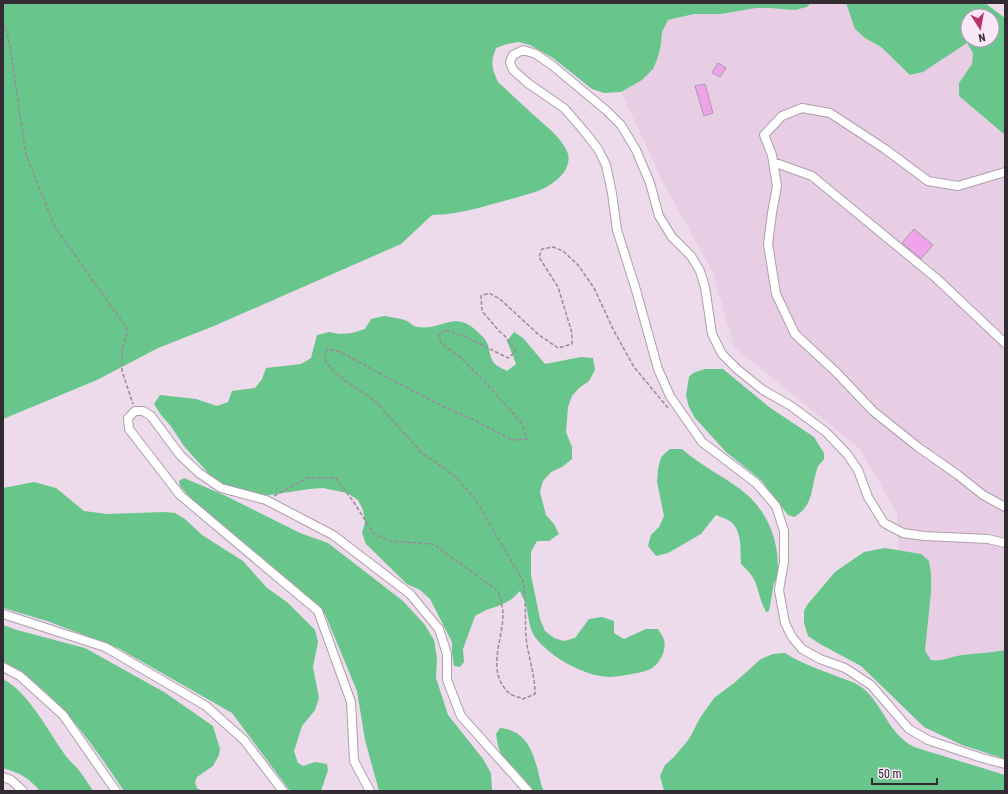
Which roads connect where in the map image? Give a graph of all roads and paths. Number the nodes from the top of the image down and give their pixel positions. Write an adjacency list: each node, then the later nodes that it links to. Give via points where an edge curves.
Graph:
1 (3, 22): 5 (path, via 9,40 26,155 55,227 128,330 122,350 122,371)
2 (773, 162): 3 (street, via 764,135 782,116 802,108 830,113 928,181 958,186); 4 (street, via 812,176 936,278); 8 (street, via 777,186 768,244 776,294 795,334 873,411 983,495)
3 (1005, 172)
4 (1005, 343)
5 (135, 411): 7 (street, via 143,411 151,416 180,455 198,473 221,488); 17 (street, via 128,418 129,429 180,495 318,611 351,702 354,761)
6 (681, 412): 7 (path, via 667,408 634,367 594,288 578,265 563,250 553,247 542,249 539,256 558,287 572,333 572,344 558,348 539,335 500,299 489,293 481,296 482,311 516,351 508,358 466,337 445,330 439,334 441,343 460,357 520,422 527,439 513,440 340,352 327,350 324,359 336,374 377,403 422,453 455,476 475,499 523,580 526,593 527,645 535,680 535,694 523,699 509,694 501,683 496,666 503,612 498,591 481,577 432,544 389,541 373,533 336,478 307,478); 9 (street, via 670,396 658,368 617,230 606,165 598,149 564,108 513,70 510,62 513,55 523,50 536,54 553,66 608,111 621,125 636,150 650,183 659,216 672,237 691,256 700,271 712,334 722,354 763,390 791,406 826,432 858,470 868,497 884,523 903,533 988,539); 12 (street, via 702,442 756,483 776,506 784,531 784,562 779,590 785,623 802,649 845,668 871,685 909,729 928,740)
7 (266, 500): 18 (street, via 332,535 410,594 439,629 446,654 447,680 461,716)
8 (1005, 507)
9 (1005, 543)
10 (3, 614): 16 (street, via 105,648 206,706 244,740)
11 (3, 667): 15 (street, via 20,676 63,715)
12 (1005, 764)
13 (3, 777): 14 (street, via 11,780)
14 (23, 791)
15 (116, 791)
16 (283, 791)
17 (370, 791)
18 (528, 791)

